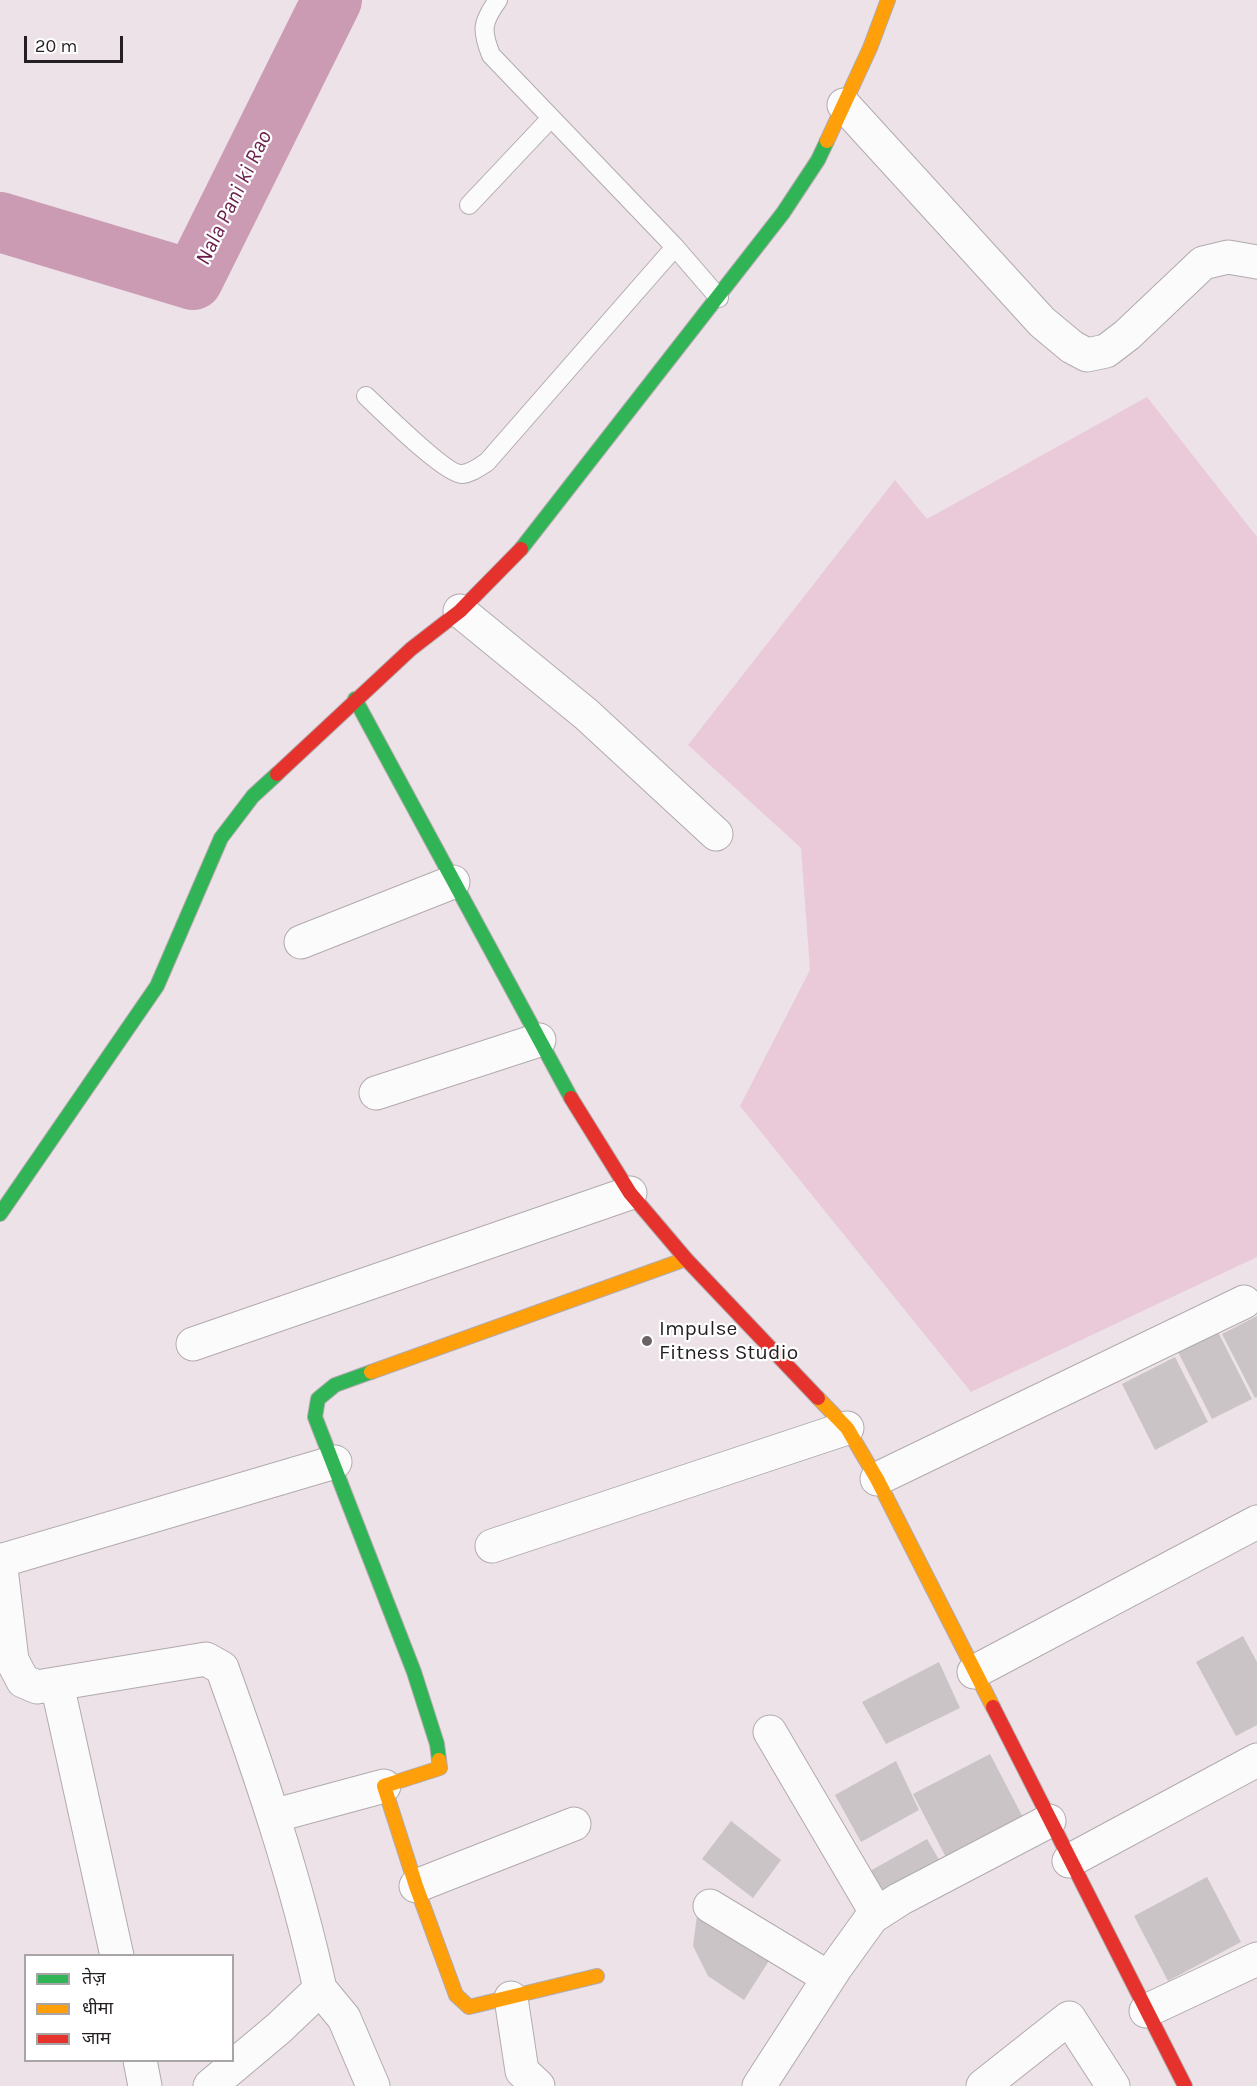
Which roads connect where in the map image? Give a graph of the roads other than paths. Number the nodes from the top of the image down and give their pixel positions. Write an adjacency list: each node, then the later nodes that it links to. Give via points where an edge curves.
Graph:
1 (498, 0): 4 (lane, via 482,32 491,55)
2 (888, 0): 3 (street)
3 (844, 105): 7 (street, via 1042,322 1087,355 1106,351 1203,263 1228,257); 8 (street, via 818,160)
4 (551, 118): 5 (lane); 6 (lane)
5 (469, 205)
6 (675, 247): 8 (lane); 9 (lane, via 487,462 472,472 460,474 443,466)
7 (1257, 262)
8 (719, 298): 10 (street, via 513,559)
9 (366, 396)
10 (460, 611): 11 (street); 12 (street, via 586,714)
11 (355, 699): 13 (street); 18 (street, via 231,822 157,986)
12 (716, 834)
13 (453, 882): 14 (street); 15 (street)
14 (301, 942)
15 (539, 1040): 16 (street); 17 (street)
16 (376, 1093)
17 (630, 1193): 19 (street); 21 (street)
18 (0, 1214)
19 (686, 1259): 22 (street); 23 (street, via 335,1385 318,1399 315,1416)
20 (1244, 1302): 24 (street)
21 (193, 1344)
22 (847, 1428): 24 (street); 26 (street)
23 (335, 1462): 27 (street); 32 (street, via 437,1744 440,1768)
24 (878, 1479): 28 (street)
25 (1257, 1522): 28 (street)
26 (492, 1546)
27 (1, 1572): 29 (street, via 12,1660 23,1681 37,1687)
28 (974, 1672): 34 (street)
29 (57, 1684): 33 (street, via 206,1659 222,1668); 40 (street)
30 (770, 1732): 39 (street)
31 (1257, 1760): 36 (street)
32 (384, 1786): 33 (street); 37 (street)
33 (273, 1816): 44 (street, via 308,1933)
34 (1049, 1821): 36 (street); 39 (street)
35 (573, 1824): 37 (street)
36 (1069, 1861): 46 (street)
37 (416, 1886): 45 (street, via 456,1995 470,2007)
38 (710, 1906): 43 (street)
39 (877, 1914): 43 (street)
40 (117, 1954)
41 (1257, 1959): 46 (street)
42 (597, 1976): 45 (street)
43 (829, 1978): 52 (street)
44 (320, 1989): 49 (street); 50 (street, via 345,2018)
45 (511, 1998): 51 (street, via 522,2071)
46 (1146, 2011): 55 (street)
47 (140, 2062): 48 (street)
48 (145, 2086)
49 (210, 2086)
50 (373, 2086)
51 (538, 2086)
52 (759, 2086)
53 (983, 2086): 54 (street, via 1069,2018)
54 (1113, 2086)
55 (1185, 2086)

